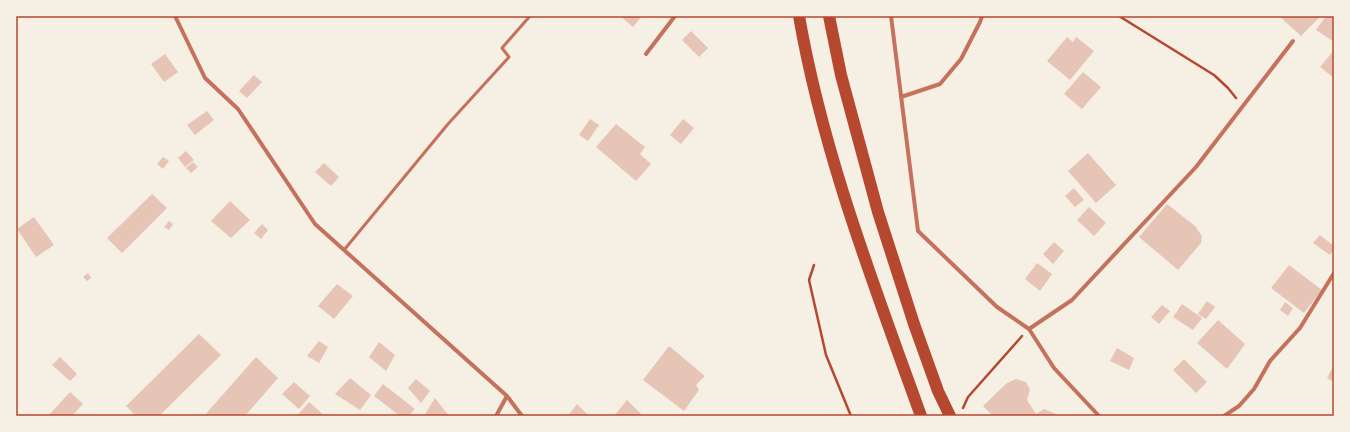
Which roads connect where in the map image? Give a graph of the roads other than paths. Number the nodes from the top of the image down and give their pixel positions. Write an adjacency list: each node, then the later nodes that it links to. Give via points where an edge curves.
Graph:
1 (174, 16): 11 (street, via 205,78 238,109 315,224)
2 (530, 16): 11 (lane, via 502,48 509,58 448,124)
3 (674, 16): 9 (street)
4 (799, 16): 17 (highway, via 805,50 851,220)
5 (829, 16): 18 (highway, via 841,75 878,212 914,324 938,391)
6 (891, 16): 10 (street)
7 (982, 16): 10 (street, via 960,59 940,84)
8 (1293, 41): 13 (street, via 1196,167 1072,300)
9 (646, 54)
10 (901, 97): 13 (street, via 918,231 996,307)
11 (344, 250): 14 (street)
12 (1334, 273): 20 (street, via 1300,328 1270,361 1254,389)
13 (1029, 329): 19 (street, via 1054,368)
14 (507, 396): 15 (street); 16 (street)
15 (496, 416)
16 (522, 416)
17 (921, 416)
18 (950, 416)
19 (1100, 416)
20 (1224, 416)

